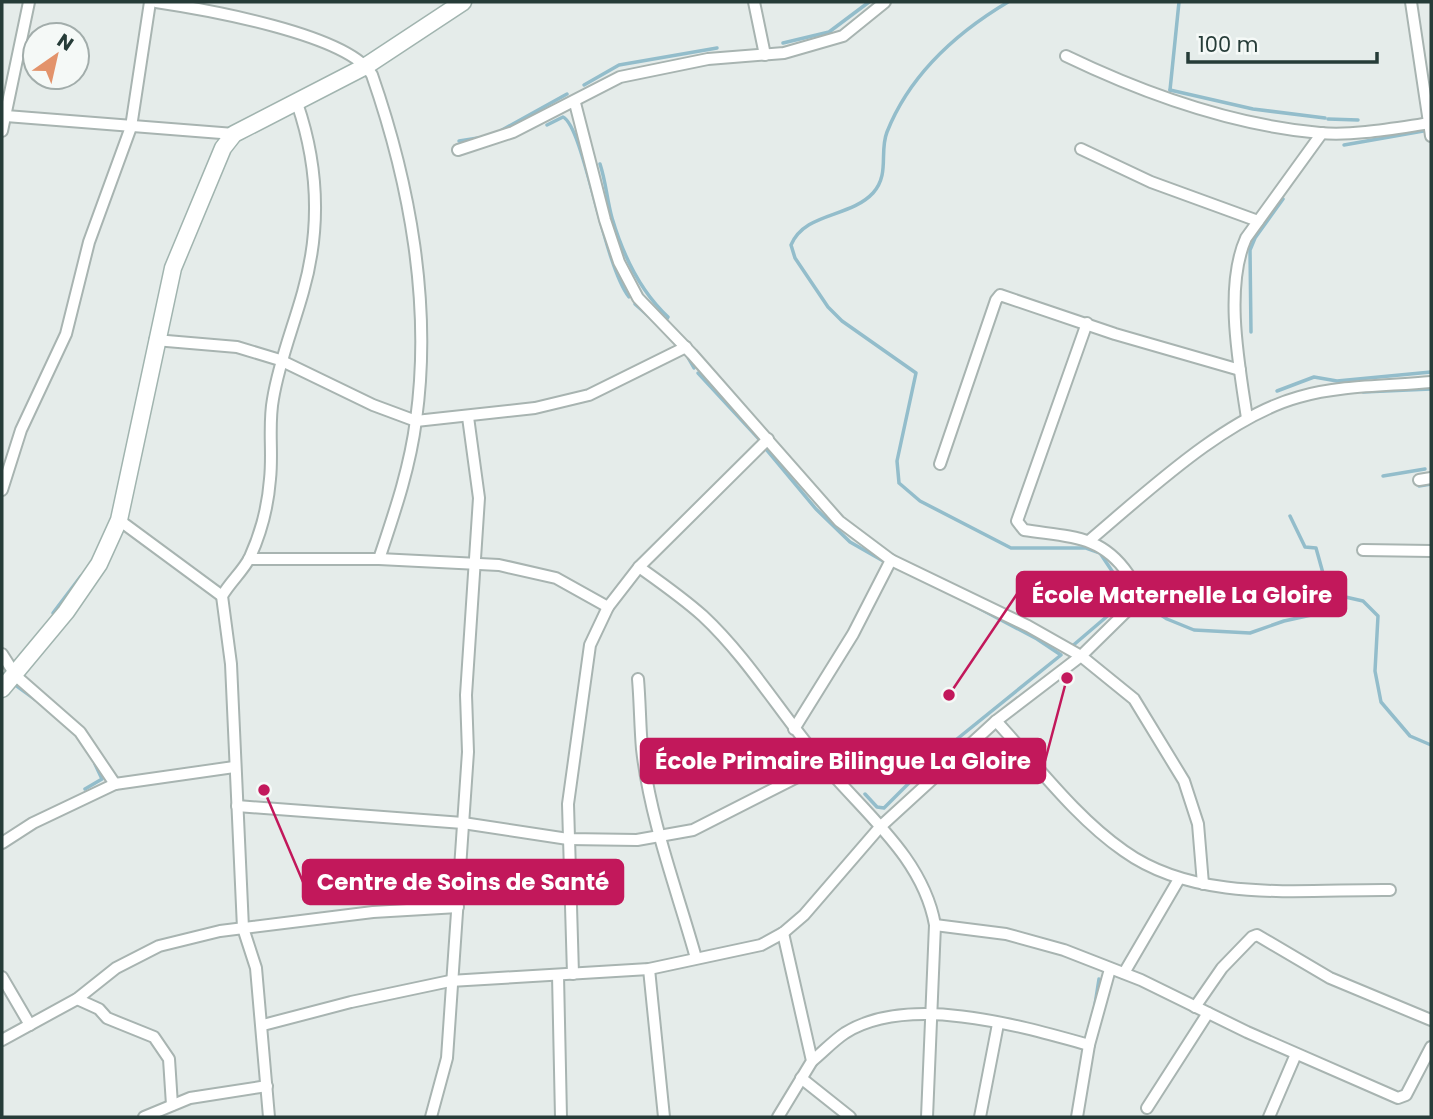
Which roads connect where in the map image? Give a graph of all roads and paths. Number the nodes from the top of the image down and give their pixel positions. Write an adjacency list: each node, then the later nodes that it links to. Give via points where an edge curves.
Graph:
1 (29, 2): 14 (street)
2 (150, 2): 16 (street)
3 (156, 2): 8 (street)
4 (463, 2): 11 (main road)
5 (754, 2): 9 (street)
6 (885, 2): 9 (street, via 843,36)
7 (1411, 2): 15 (street)
8 (214, 7): 11 (street, via 322,43)
9 (765, 55): 13 (street, via 708,59 620,77)
10 (1066, 56): 18 (street, via 1174,101 1239,119)
11 (366, 66): 12 (main road); 32 (street, via 408,200 420,320)
12 (297, 103): 19 (main road); 27 (street, via 314,175 314,237 304,290)
13 (575, 103): 22 (street, via 513,132); 26 (street, via 619,262 638,298)
14 (6, 116): 16 (street); 17 (street)
15 (1430, 123): 18 (street); 20 (street)
16 (131, 127): 19 (street); 35 (street, via 89,242 66,334 21,430)
17 (2, 131)
18 (1322, 133): 23 (street)
19 (234, 134): 25 (main road, via 223,148 186,230)
20 (1431, 136)
21 (1081, 149): 23 (street, via 1151,182)
22 (458, 150)
23 (1258, 221): 28 (street, via 1243,244 1237,268)
24 (1087, 323): 28 (street); 34 (street, via 1000,295); 37 (street, via 1017,521 1024,530)
25 (155, 340): 27 (street, via 237,347); 36 (main road)
26 (686, 347): 30 (street, via 589,396); 33 (street)
27 (281, 360): 32 (street); 40 (street, via 272,404 270,481)
28 (1240, 370): 31 (street)
29 (1431, 382): 31 (street, via 1301,396)
30 (467, 417): 32 (street); 43 (street, via 479,498)
31 (1247, 418): 37 (street)
32 (416, 421): 41 (street, via 397,506)
33 (768, 439): 42 (street, via 839,521); 44 (street)
34 (940, 464)
35 (2, 491)
36 (120, 520): 45 (street); 49 (main road, via 99,564)
37 (1090, 540): 48 (street, via 1117,559 1139,599)
38 (1363, 550): 39 (street)
39 (1431, 551)
40 (249, 559): 41 (street); 45 (street)
41 (379, 559): 43 (street)
42 (891, 560): 48 (street); 53 (street, via 853,634)
43 (477, 564): 46 (street, via 527,569 556,578); 58 (street, via 466,695)
44 (639, 566): 46 (street); 53 (street, via 703,616)
45 (222, 596): 55 (street, via 231,664)
46 (608, 607): 61 (street, via 590,645 568,804)
47 (2, 654): 49 (street)
48 (1081, 656): 52 (street); 64 (street, via 1134,699 1184,780 1198,824)
49 (16, 676): 51 (main road); 56 (street, via 80,732)
50 (638, 679): 60 (street, via 642,751)
51 (2, 689)
52 (996, 721): 59 (street); 63 (street, via 1100,833 1126,853)
53 (794, 729): 54 (street)
54 (822, 764): 59 (street); 60 (street, via 693,830)
55 (234, 767): 56 (street); 57 (street)
56 (115, 784): 62 (street, via 33,823)
57 (237, 806): 58 (street); 68 (street)
58 (463, 823): 61 (street); 66 (street)
59 (880, 827): 67 (street, via 916,870); 69 (street)
60 (661, 838): 61 (street); 70 (street)
61 (568, 839): 74 (street)
62 (2, 844)
63 (1179, 879): 64 (street); 73 (street)
64 (1203, 884): 65 (street)
65 (1390, 890)
66 (458, 907): 68 (street); 77 (street)
67 (935, 925): 72 (street, via 1006,934); 81 (street)
68 (243, 928): 78 (street, via 159,946 116,968); 85 (street, via 256,968)
69 (783, 933): 70 (street, via 761,945); 90 (street)
70 (696, 958): 71 (street)
71 (649, 969): 74 (street); 99 (street)
72 (1110, 969): 73 (street); 87 (street)
73 (1124, 973): 79 (street)
74 (573, 974): 75 (street)
75 (558, 975): 77 (street); 98 (street)
76 (2, 977): 83 (street)
77 (450, 981): 85 (street); 97 (street, via 447,1058)
78 (77, 999): 83 (street); 93 (street, via 107,1018 154,1037 169,1059)
79 (1195, 1007): 80 (street); 82 (street, via 1222,968 1257,935 1330,978)
80 (1208, 1013): 89 (street); 94 (street)
81 (930, 1015): 84 (street); 90 (street, via 868,1023 845,1033); 102 (street)
82 (1431, 1020)
83 (30, 1024): 86 (street)
84 (998, 1024): 87 (street); 103 (street)
85 (263, 1025): 92 (street)
86 (2, 1040)
87 (1089, 1045): 104 (street)
88 (1431, 1047): 89 (street, via 1406,1094 1398,1098)
89 (1296, 1054): 105 (street)
90 (812, 1061): 91 (street)
91 (802, 1078): 100 (street); 101 (street)
92 (267, 1086): 93 (street); 96 (street)
93 (172, 1105): 95 (street)
94 (1147, 1108)
95 (144, 1117)
96 (269, 1117)
97 (430, 1117)
98 (561, 1117)
99 (664, 1117)
100 (778, 1117)
101 (850, 1117)
102 (927, 1117)
103 (980, 1117)
104 (1077, 1117)
105 (1269, 1117)

